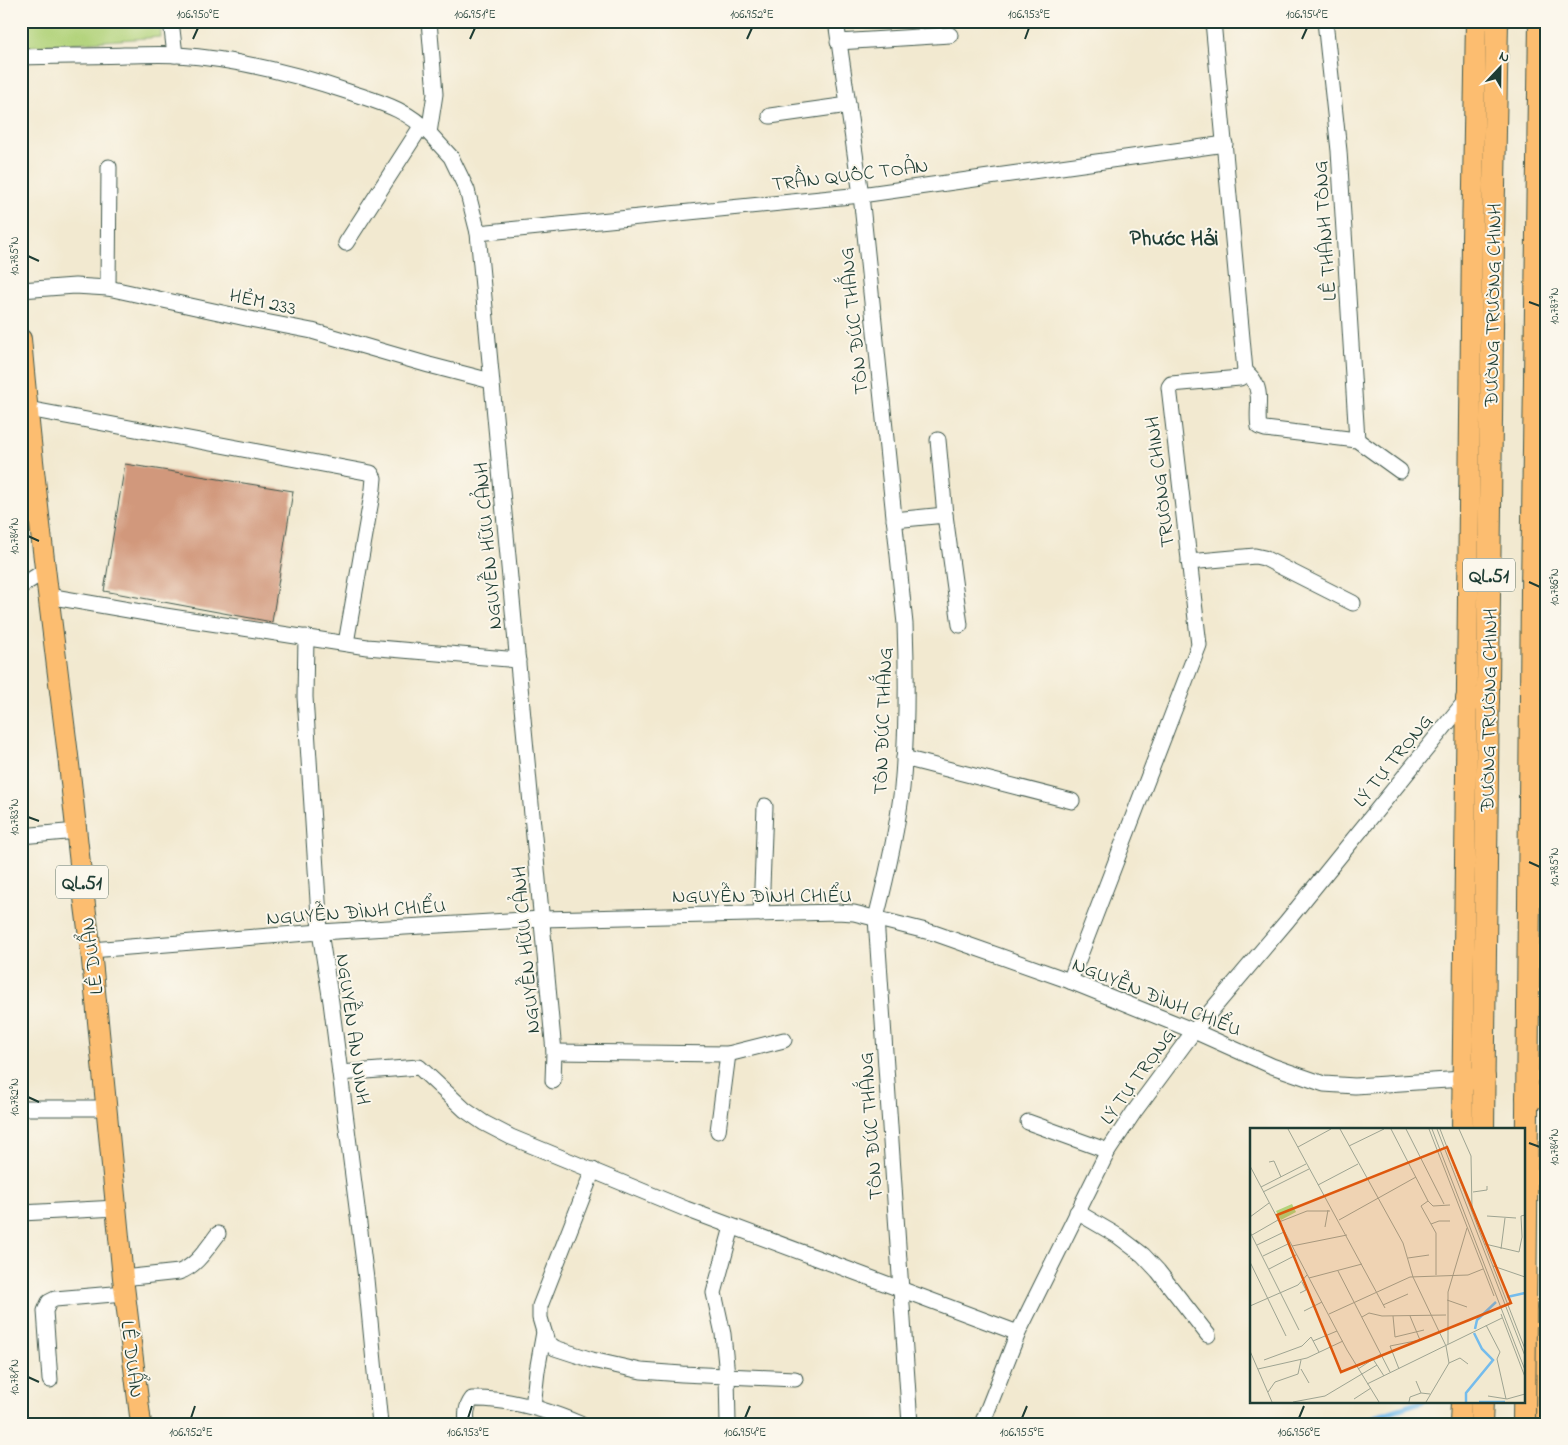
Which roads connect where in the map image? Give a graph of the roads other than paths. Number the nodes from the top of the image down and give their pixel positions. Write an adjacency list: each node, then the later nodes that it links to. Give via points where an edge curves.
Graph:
1 (171, 21): 11 (street)
2 (429, 21): 15 (street, via 435,94)
3 (836, 21): 10 (street, TÔN ĐỨC THẮNG)
4 (1213, 21): 16 (street)
5 (1325, 21): 29 (street, LÊ THÁNH TÔNG, via 1339,151)
6 (1476, 21): 43 (main road, ĐƯỜNG TRƯỜNG CHINH / QL.51)
7 (1497, 21): 43 (highway, ĐƯỜNG TRƯỜNG CHINH / QL.51)
8 (1540, 21): 36 (highway, QL.51)
9 (950, 35): 10 (street)
10 (838, 42): 13 (street, TÔN ĐỨC THẮNG)
11 (176, 55): 12 (street, NGUYỄN HỮU CẢNH); 15 (street, NGUYỄN HỮU CẢNH, via 216,58 272,69 328,85 406,113)
12 (21, 57)
13 (848, 105): 14 (street); 18 (street, TÔN ĐỨC THẮNG)
14 (770, 116)
15 (426, 129): 19 (street, NGUYỄN HỮU CẢNH, via 451,158 467,190); 20 (street)
16 (1225, 144): 18 (street, TRẦN QUỐC TOẢN); 24 (street)
17 (108, 167): 21 (street)
18 (861, 195): 19 (street, TRẦN QUỐC TOẢN); 32 (street, TÔN ĐỨC THẮNG)
19 (478, 233): 26 (street, NGUYỄN HỮU CẢNH)
20 (346, 243)
21 (108, 288): 22 (street, HẺM 233, via 75,286); 26 (street, HẺM 233, via 312,331 428,366)
22 (21, 290)
23 (21, 339): 25 (main road, LÊ DUẨN / QL.51)
24 (1245, 371): 29 (street, via 1255,382 1258,392 1259,427); 33 (street, TRƯỜNG CHINH, via 1240,378 1171,384 1169,387)
25 (23, 376): 27 (main road, LÊ DUẨN / QL.51)
26 (491, 381): 42 (street, NGUYỄN HỮU CẢNH)
27 (28, 409): 34 (main road, LÊ DUẨN / QL.51); 41 (street, via 371,473 373,489)
28 (938, 440): 31 (street)
29 (1357, 440): 30 (street)
30 (1400, 471)
31 (945, 515): 32 (street); 39 (street)
32 (894, 520): 44 (street, TÔN ĐỨC THẮNG, via 905,624)
33 (1189, 562): 38 (street, via 1264,558); 54 (street, TRƯỜNG CHINH, via 1199,645 1197,653)
34 (46, 570): 35 (street); 37 (main road, LÊ DUẨN / QL.51)
35 (21, 586)
36 (1540, 591): 62 (highway, QL.51)
37 (48, 596): 40 (street); 47 (main road, LÊ DUẨN / QL.51)
38 (1353, 603)
39 (960, 626)
40 (306, 637): 41 (street); 52 (street, NGUYỄN AN NINH, via 305,697)
41 (346, 644): 42 (street)
42 (518, 660): 51 (street, NGUYỄN HỮU CẢNH)
43 (1477, 700): 55 (street, LÝ TỰ TRỌNG); 60 (highway, ĐƯỜNG TRƯỜNG CHINH / QL.51)
44 (904, 758): 45 (street); 50 (street, TÔN ĐỨC THẮNG, via 891,860)
45 (1072, 801)
46 (765, 806): 49 (street)
47 (77, 831): 48 (street); 53 (main road, LÊ DUẨN / QL.51)
48 (21, 836)
49 (760, 914): 50 (street, NGUYỄN ĐÌNH CHIỂU, via 837,912); 51 (street, NGUYỄN ĐÌNH CHIỂU)
50 (876, 918): 54 (street, NGUYỄN ĐÌNH CHIỂU, via 934,933); 77 (street, TÔN ĐỨC THẮNG)
51 (542, 919): 52 (street, NGUYỄN ĐÌNH CHIỂU); 57 (street, NGUYỄN HỮU CẢNH)
52 (320, 932): 53 (street, NGUYỄN ĐÌNH CHIỂU); 59 (street, NGUYỄN AN NINH)
53 (92, 950): 64 (main road, LÊ DUẨN / QL.51)
54 (1070, 981): 55 (street, NGUYỄN ĐÌNH CHIỂU)
55 (1194, 1031): 60 (street, NGUYỄN ĐÌNH CHIỂU, via 1272,1066 1324,1084 1355,1086); 69 (street, LÝ TỰ TRỌNG)
56 (784, 1040): 58 (street)
57 (554, 1052): 58 (street); 61 (street, NGUYỄN HỮU CẢNH)
58 (728, 1054): 68 (street)
59 (340, 1073): 70 (street, via 419,1067 484,1123); 90 (street, NGUYỄN AN NINH, via 366,1279)
60 (1473, 1078): 66 (main road, ĐƯỜNG TRƯỜNG CHINH / QL.51); 67 (highway, ĐƯỜNG TRƯỜNG CHINH / QL.51)
61 (553, 1081)
62 (1537, 1096): 82 (highway, QL.51)
63 (21, 1108): 64 (street)
64 (107, 1108): 71 (main road, LÊ DUẨN / QL.51)
65 (1028, 1122): 69 (street)
66 (1462, 1128)
67 (1484, 1128)
68 (718, 1131)
69 (1108, 1152): 72 (street, LÝ TỰ TRỌNG)
70 (593, 1170): 74 (street); 79 (street, via 540,1306)
71 (117, 1208): 73 (street); 76 (main road, LÊ DUẨN / QL.51)
72 (1077, 1212): 80 (street, LÝ TỰ TRỌNG); 81 (street, via 1143,1255)
73 (21, 1213)
74 (732, 1227): 77 (street); 83 (street, via 714,1293)
75 (218, 1234): 76 (street, via 188,1269)
76 (124, 1285): 85 (street, via 49,1302 45,1311); 89 (main road, LÊ DUẨN / QL.51)
77 (901, 1289): 80 (street); 94 (street, TÔN ĐỨC THẮNG)
78 (1547, 1312): 82 (main road, QL.51)
79 (544, 1332): 83 (street, via 547,1342 555,1348 592,1360 641,1371); 86 (street)
80 (1018, 1333): 95 (street, LÝ TỰ TRỌNG)
81 (1208, 1334)
82 (1536, 1345): 88 (highway, QL.51)
83 (727, 1375): 84 (street); 93 (street)
84 (796, 1379)
85 (50, 1380)
86 (533, 1407): 91 (street, via 472,1399 466,1413); 92 (street)
87 (1473, 1407): 96 (main road)
88 (1532, 1410): 97 (main road, QL.51)
89 (141, 1424)
90 (380, 1424)
91 (467, 1424)
92 (580, 1424)
93 (728, 1424)
94 (910, 1424)
95 (982, 1424)
96 (1460, 1424)
97 (1546, 1424)

